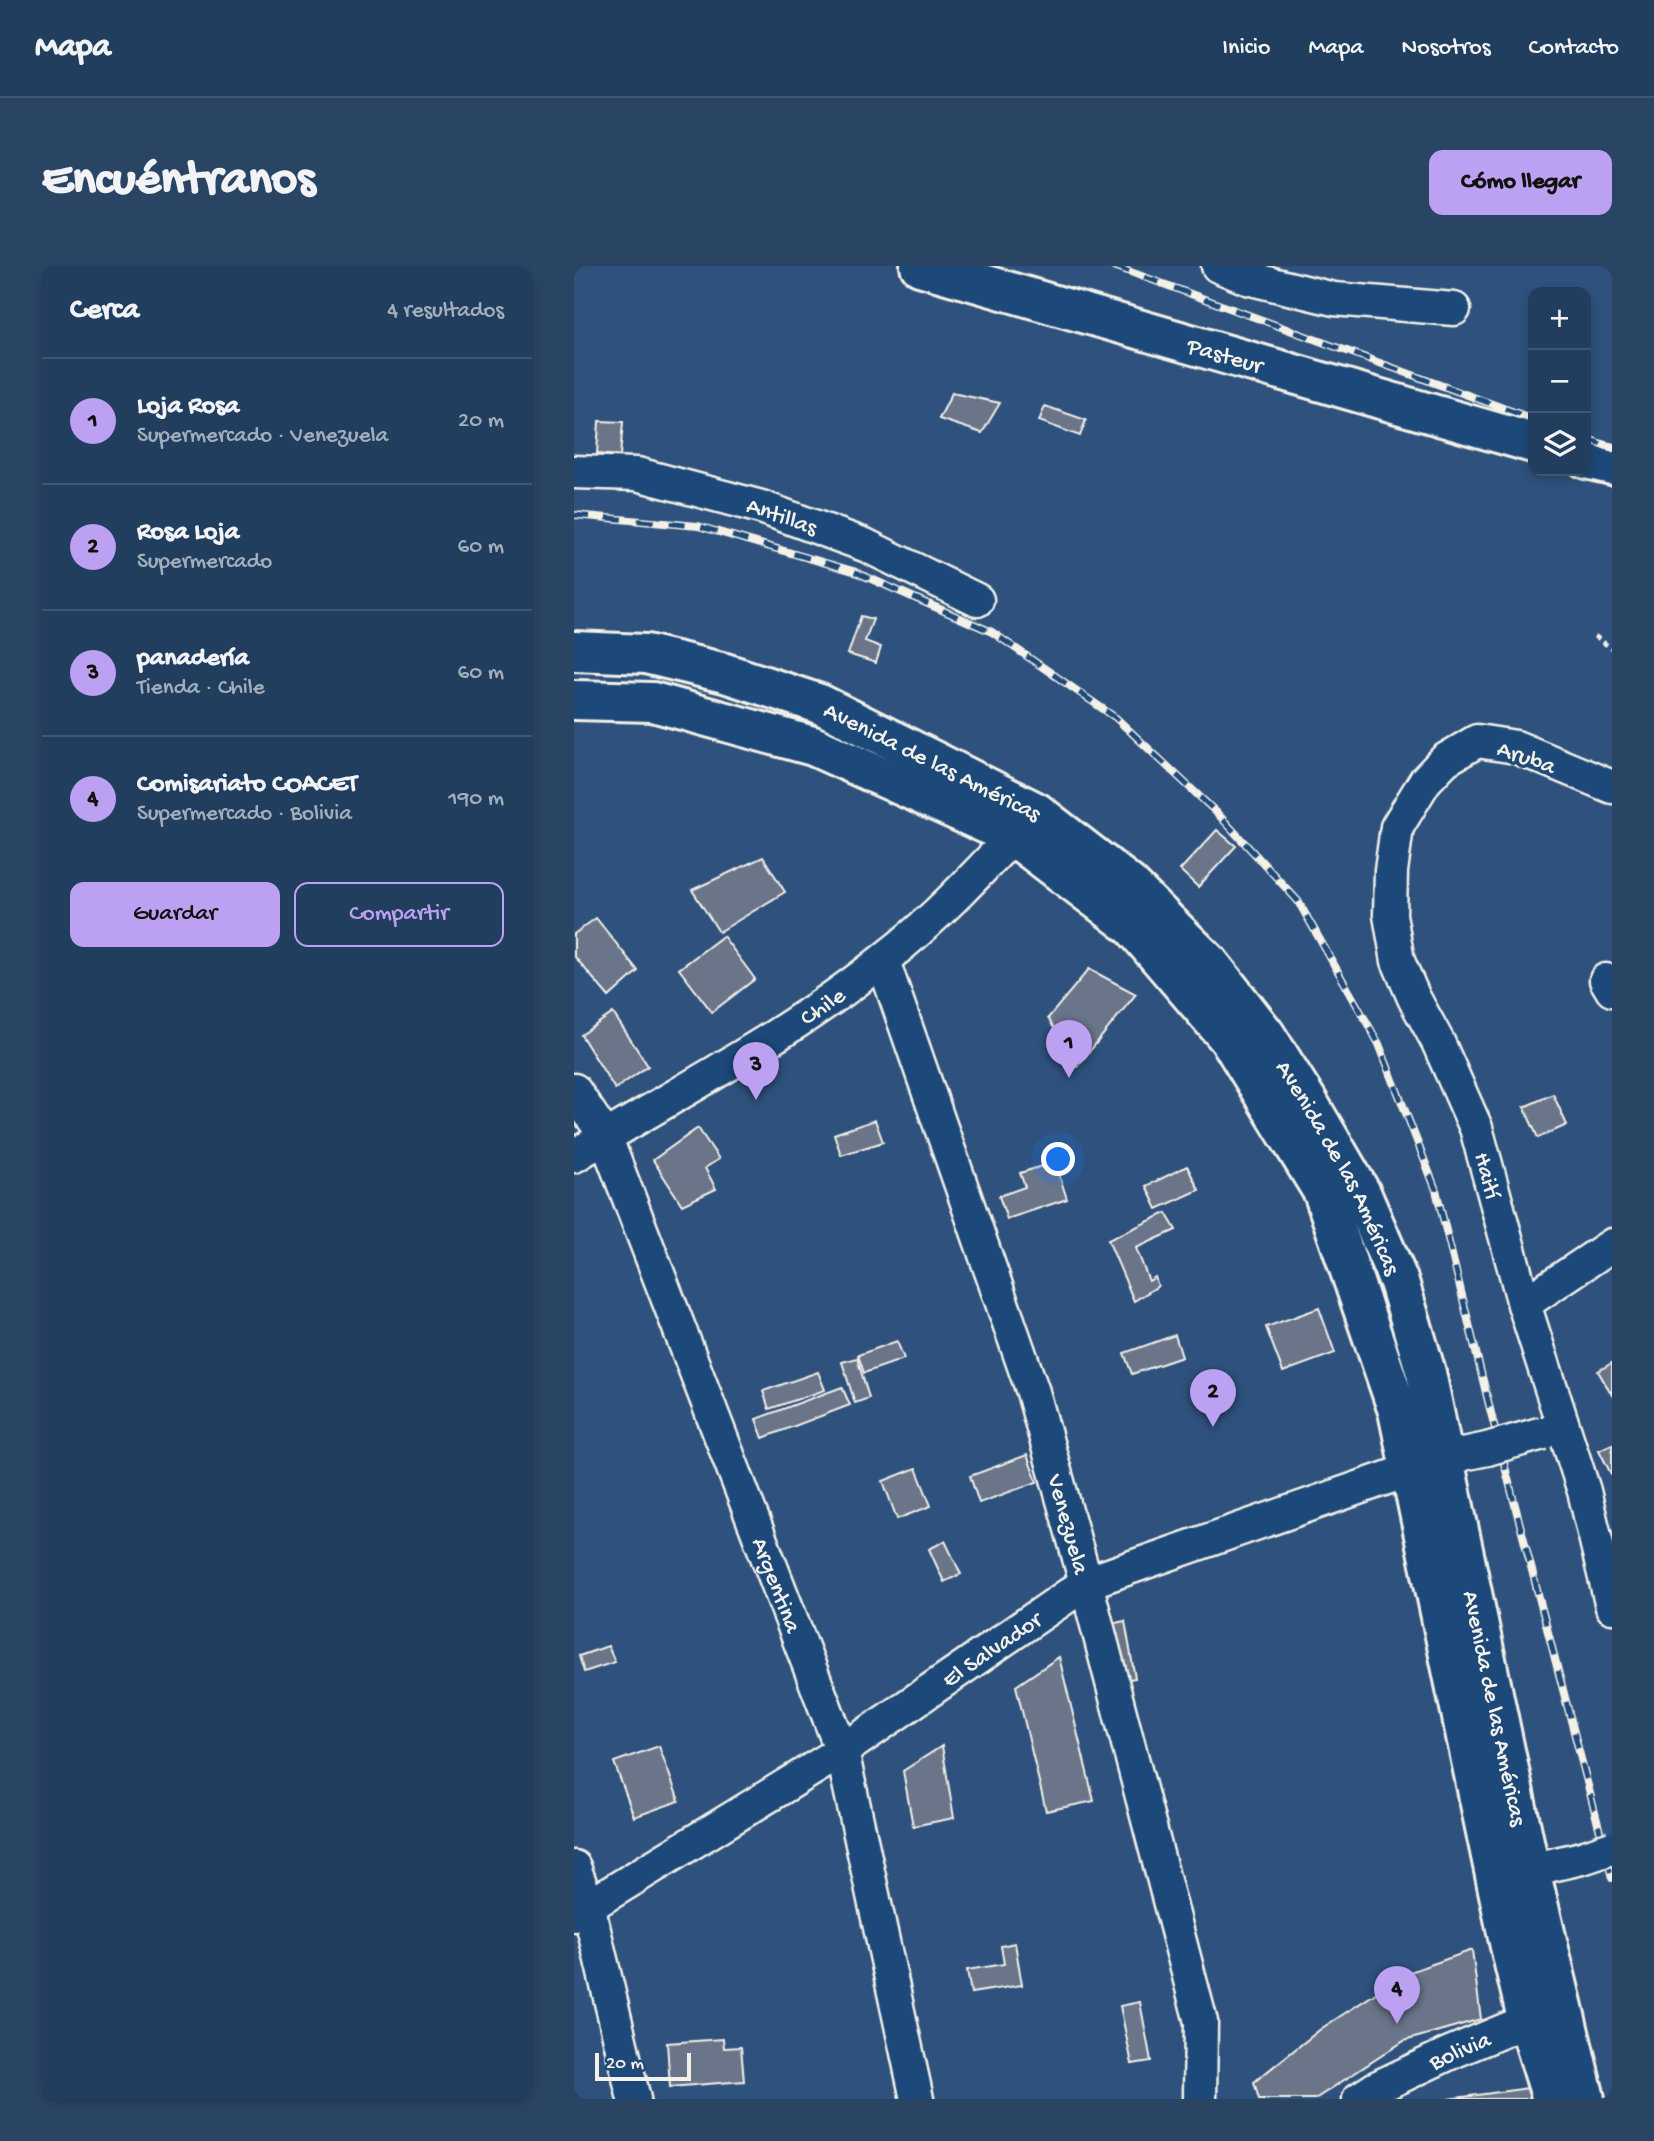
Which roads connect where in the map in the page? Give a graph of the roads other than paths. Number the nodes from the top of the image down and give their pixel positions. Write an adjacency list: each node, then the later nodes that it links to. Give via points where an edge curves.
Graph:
1 (920, 266): 4 (street, Pasteur)
2 (1218, 266): 3 (street, via 1247,278 1334,299)
3 (1454, 309)
4 (1528, 442)
5 (574, 472): 6 (street, Antillas, via 637,474 761,507 865,545)
6 (977, 600)
7 (574, 651): 11 (street, Avenida de las Américas, via 646,653 820,704)
8 (574, 700): 11 (street, Avenida de las Américas, via 653,702 813,746)
9 (1445, 760): 10 (street, Aruba, via 1477,741 1516,747); 17 (street, Haití, via 1425,781 1397,827 1390,915 1398,961 1476,1128)
10 (1612, 787)
11 (1025, 824): 12 (street, Chile, via 965,888); 19 (street, Avenida de las Américas, via 1133,928 1230,1040 1324,1192 1398,1411)
12 (883, 961): 14 (street, Chile, via 769,1041); 20 (street, Venezuela, via 1033,1392)
13 (574, 1090): 14 (street, Argentina)
14 (605, 1136): 15 (street, Chile); 22 (street, Argentina)
15 (574, 1156)
16 (1612, 1245): 17 (street)
17 (1524, 1304): 18 (street, Haití)
18 (1553, 1428): 19 (street, El Salvador, bridge); 21 (street, Haití, via 1584,1491)
19 (1427, 1464): 20 (street, El Salvador); 25 (street, Avenida de las Américas); 27 (street, Avenida de las Américas, via 1509,1942)
20 (1086, 1583): 22 (street, El Salvador); 30 (street, Venezuela, via 1201,2022)
21 (1612, 1607)
22 (842, 1751): 26 (street, El Salvador); 29 (street, Argentina)
23 (1612, 1848): 25 (street, bridge)
24 (574, 1867): 26 (street)
25 (1530, 1870): 27 (street, Avenida de las Américas)
26 (581, 1910): 28 (street)
27 (1545, 2013): 31 (street, Bolivia); 32 (street, Avenida de las Américas); 33 (street, Avenida de las Américas)
28 (634, 2099)
29 (917, 2099)
30 (1200, 2099)
31 (1359, 2099)
32 (1552, 2099)
33 (1585, 2099)

